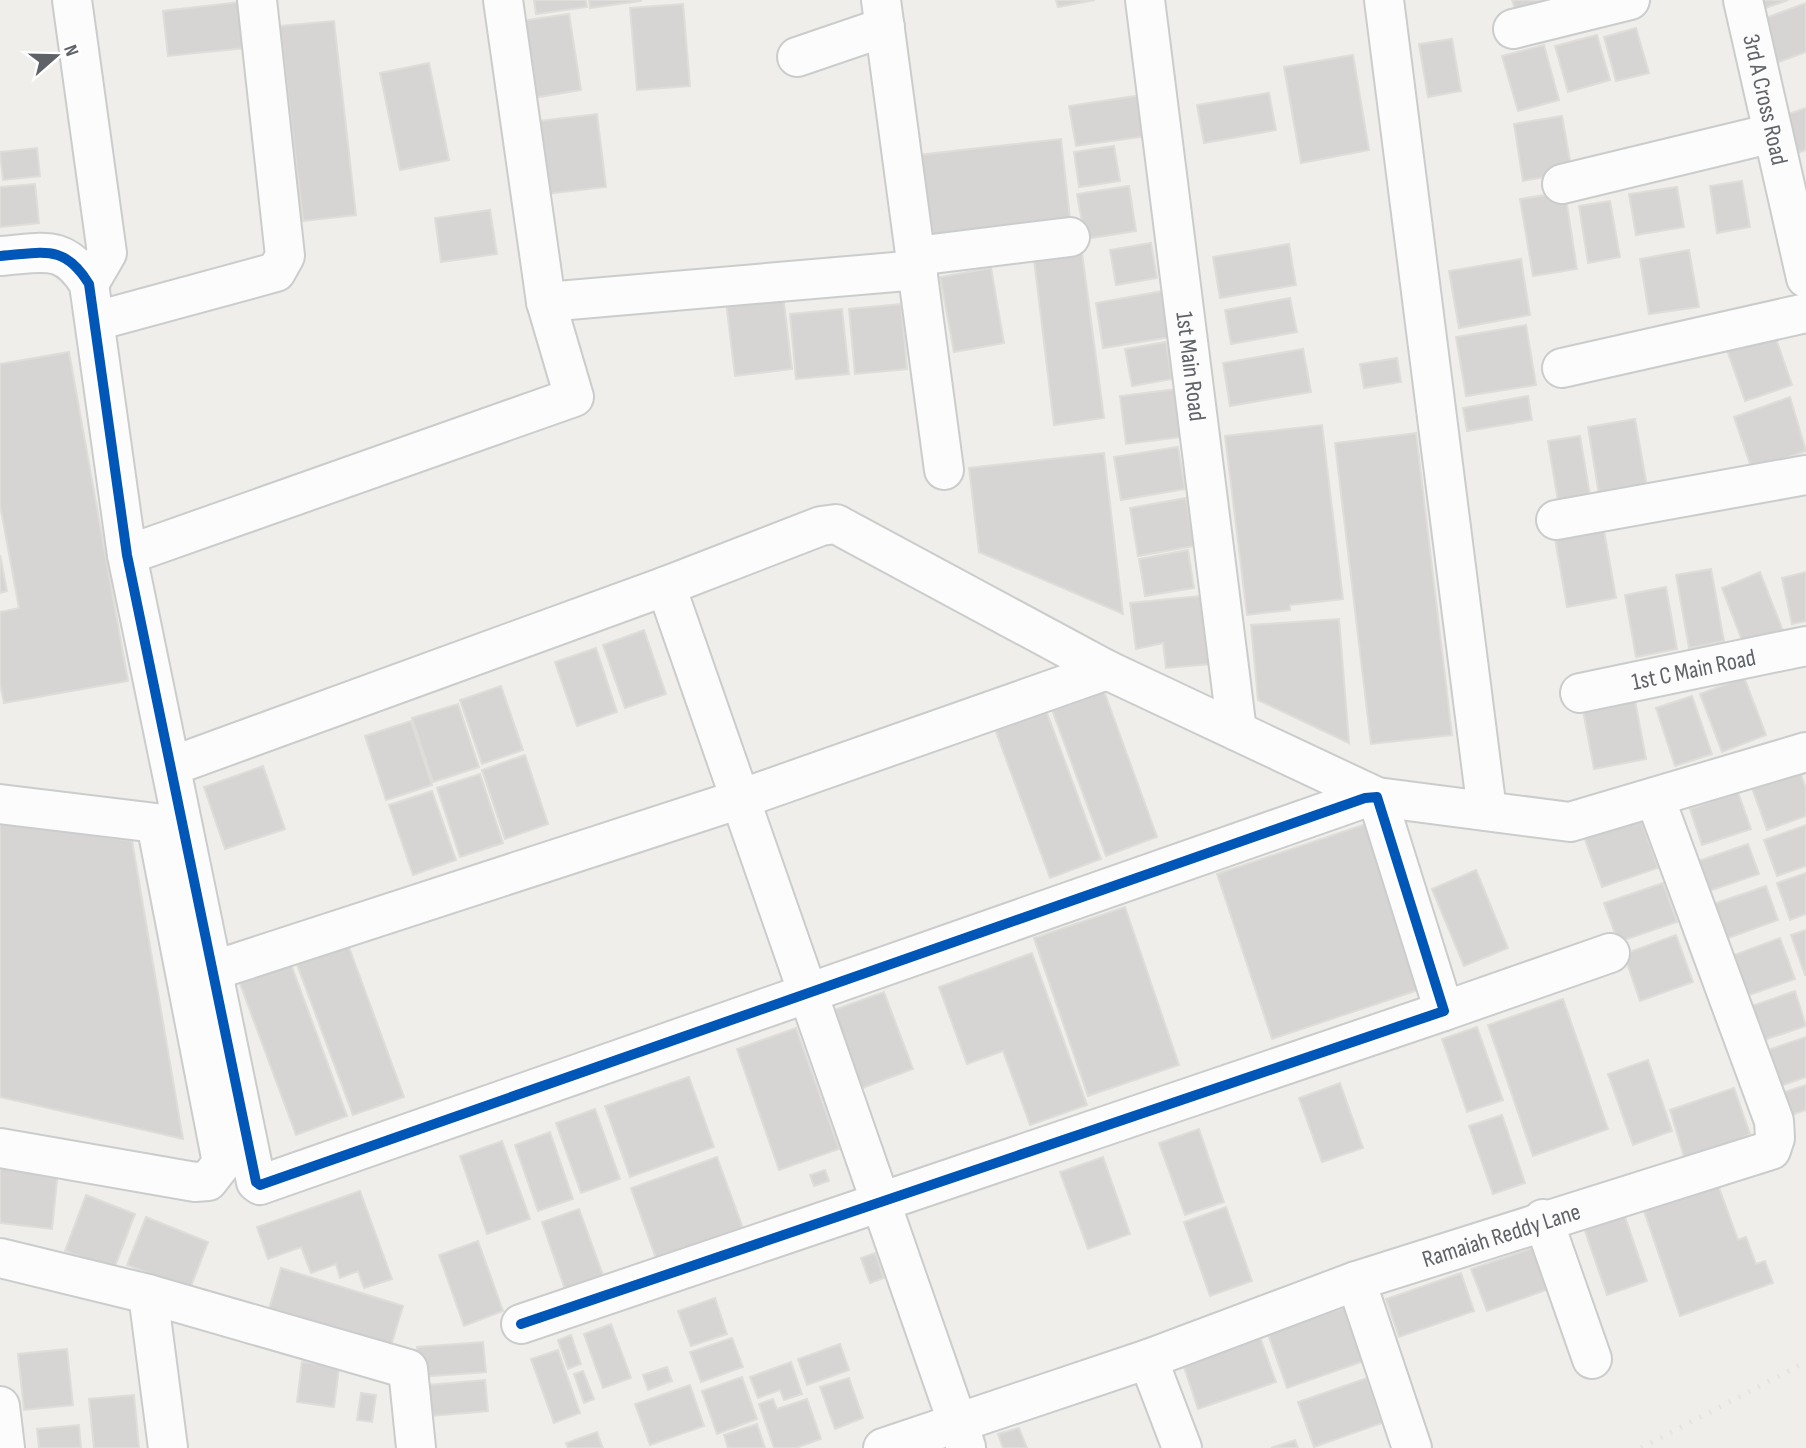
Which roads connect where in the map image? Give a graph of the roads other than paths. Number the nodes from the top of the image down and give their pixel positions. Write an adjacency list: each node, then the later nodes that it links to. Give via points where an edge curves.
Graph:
1 (72, 0): 17 (street, via 107,253)
2 (257, 0): 20 (street, via 285,256 276,272)
3 (503, 0): 18 (street)
4 (1145, 0): 30 (street, 1st Main Road)
5 (1384, 0): 37 (street)
6 (1630, 0): 9 (street)
7 (1743, 0): 11 (street, 3rd A Cross Road)
8 (883, 14): 10 (street); 15 (street)
9 (1513, 29)
10 (797, 57)
11 (1773, 133): 12 (street); 16 (street, 3rd A Cross Road)
12 (1562, 184)
13 (1070, 237): 15 (street)
14 (0, 256): 17 (street, via 53,253 77,264)
15 (917, 263): 18 (street); 22 (street)
16 (1806, 278)
17 (89, 284): 20 (street)
18 (546, 302): 25 (street, via 575,397)
19 (1806, 313): 21 (street)
20 (96, 321): 25 (street)
21 (1562, 368)
22 (944, 470)
23 (1806, 475): 24 (street)
24 (1556, 520)
25 (127, 555): 32 (street)
26 (666, 586): 28 (street, via 836,524); 32 (street); 34 (street)
27 (1806, 646): 29 (street, 1st C Main Road)
28 (1107, 670): 30 (street); 34 (street)
29 (1580, 693)
30 (1237, 731): 33 (street)
31 (1806, 752): 35 (street)
32 (172, 766): 39 (street)
33 (1377, 797): 37 (street); 40 (street); 41 (street)
34 (740, 799): 39 (street); 40 (street)
35 (1655, 799): 37 (street, via 1570,822); 44 (street, Ramaiah Reddy Lane, via 1774,1121 1775,1139 1771,1150 1747,1159)
36 (0, 804): 42 (street, via 156,823 222,1163 208,1181 195,1182)
37 (1487, 811)
38 (1610, 953): 41 (street)
39 (215, 970): 40 (street, via 260,1185)
40 (807, 995): 43 (street)
41 (1444, 1011): 43 (street)
42 (0, 1148)
43 (880, 1202): 48 (street); 52 (street)
44 (1544, 1219): 46 (street, Ramaiah Reddy Lane); 50 (street)
45 (0, 1258): 47 (street)
46 (1356, 1281): 49 (street, Ramaiah Reddy Lane); 58 (street)
47 (148, 1294): 54 (street); 55 (street, via 408,1369)
48 (521, 1324)
49 (1148, 1359): 52 (street, Ramaiah Reddy Lane); 57 (street)
50 (1592, 1359)
51 (0, 1406): 53 (street)
52 (961, 1436): 56 (street, Ramaiah Reddy Lane)
53 (5, 1448)
54 (168, 1448)
55 (416, 1448)
56 (883, 1448)
57 (1182, 1448)
58 (1412, 1448)

